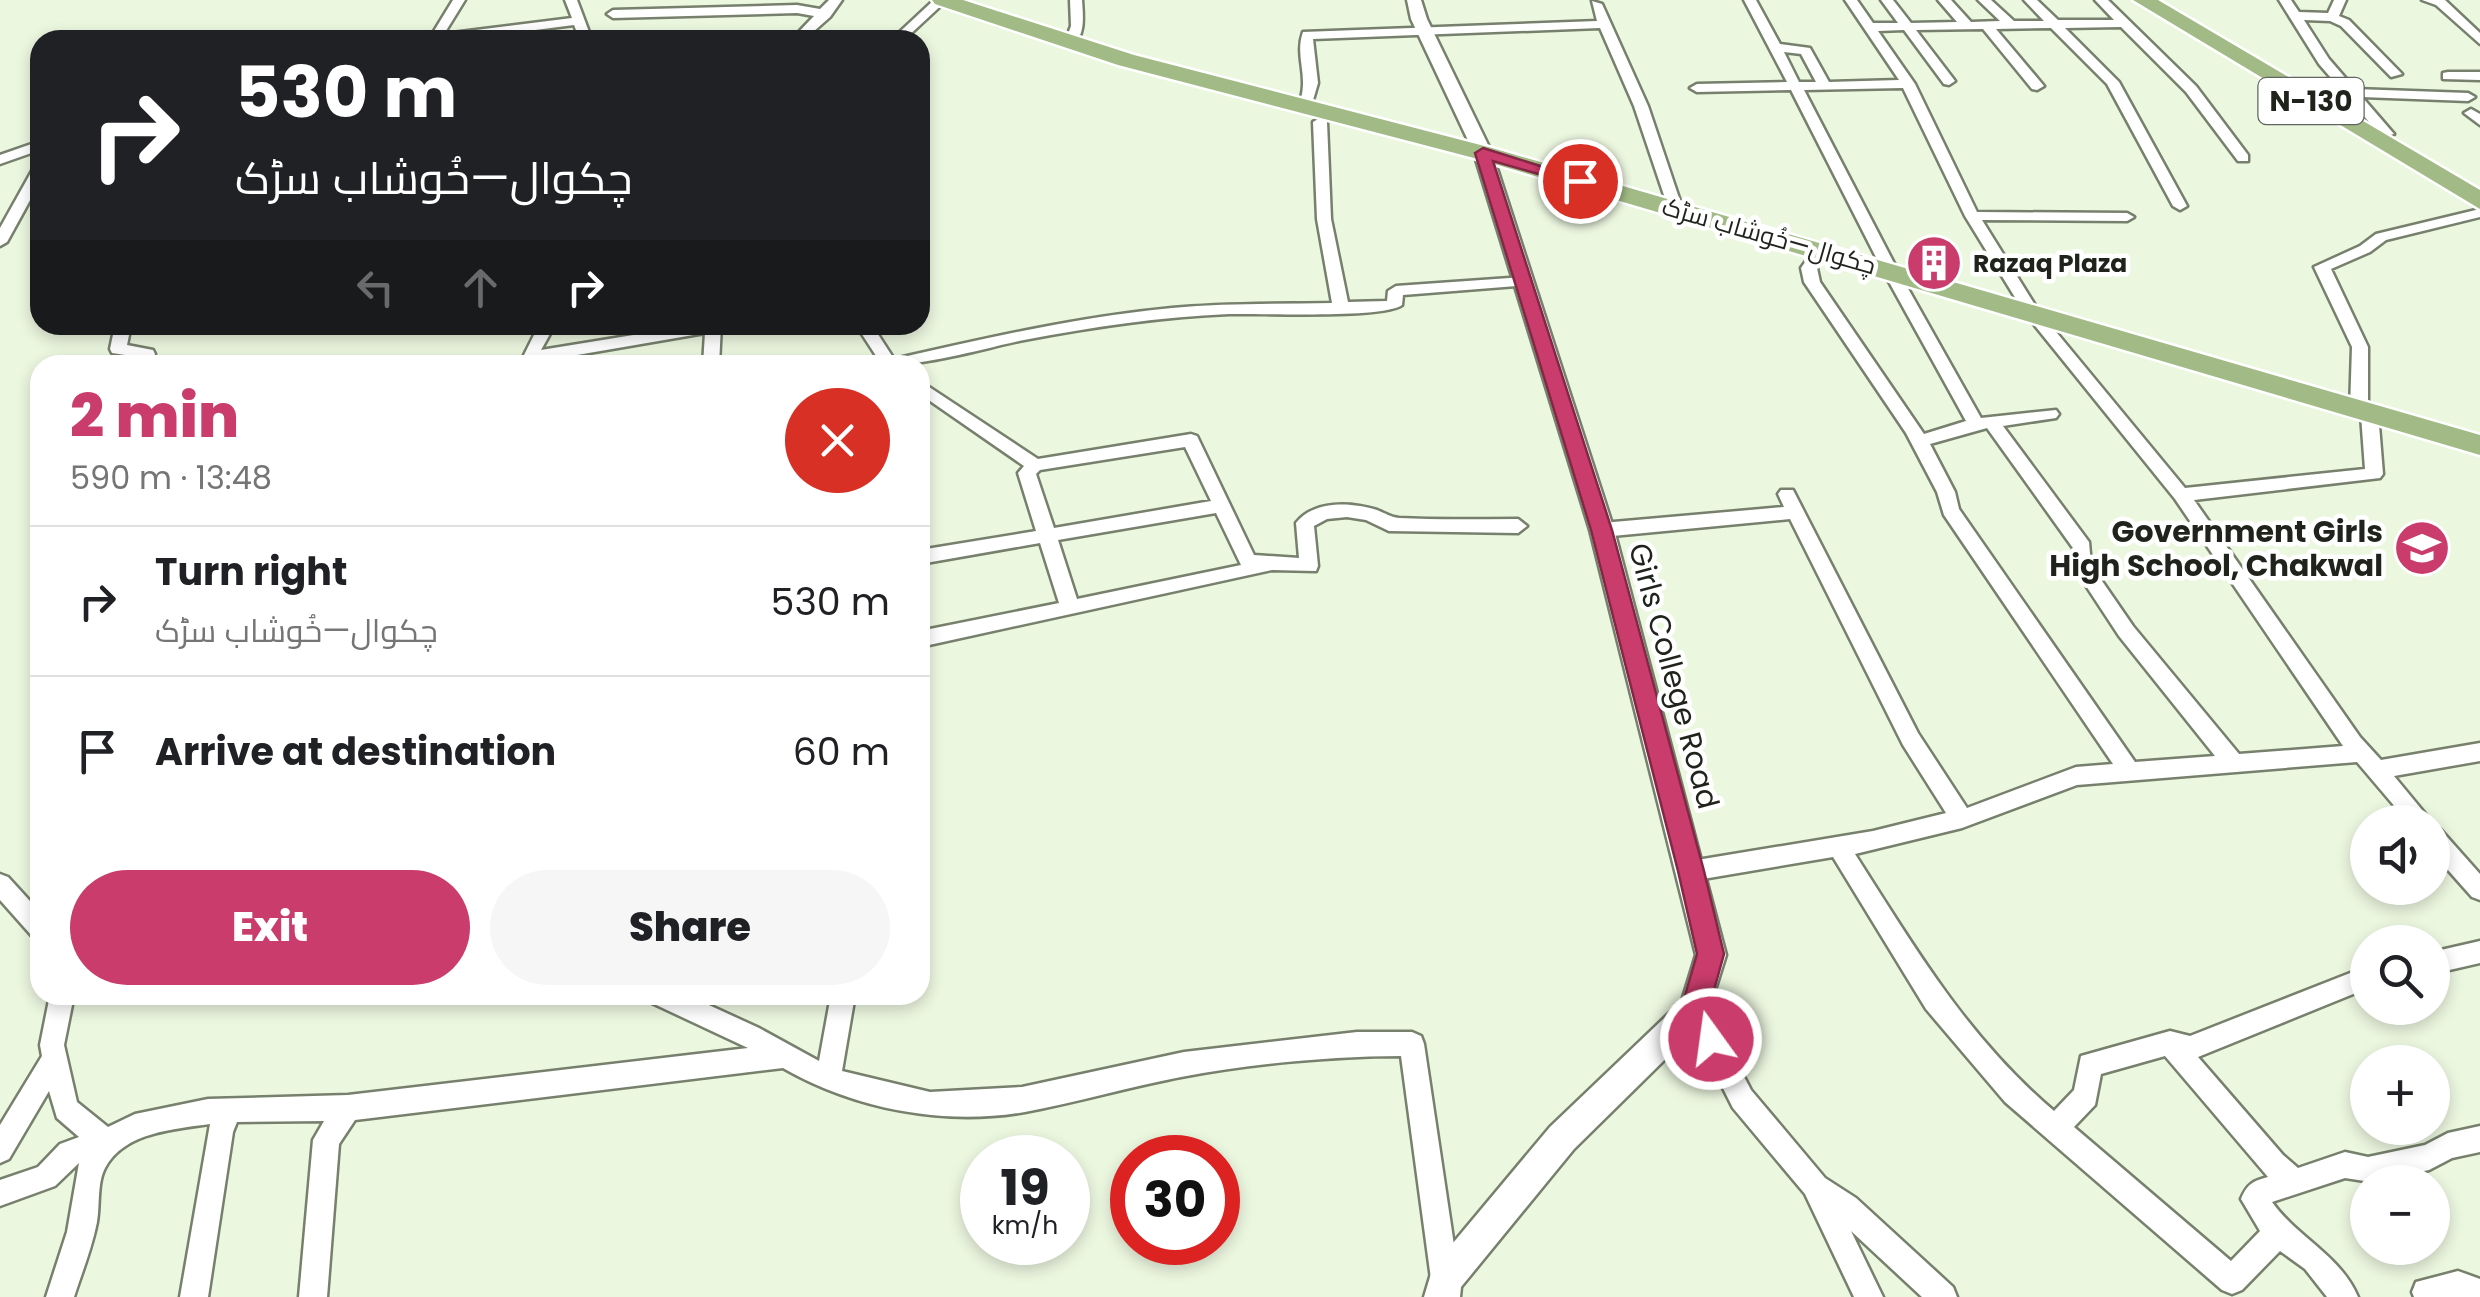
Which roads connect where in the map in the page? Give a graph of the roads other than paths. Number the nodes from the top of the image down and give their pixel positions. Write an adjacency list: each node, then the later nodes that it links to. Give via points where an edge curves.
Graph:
1 (459, 0): 34 (street)
2 (571, 0): 24 (street)
3 (836, 0): 21 (street)
4 (942, 0): 38 (street); 40 (highway, چکوال—خُوشاب سڑک)
5 (1076, 0): 40 (street)
6 (1414, 0): 33 (street, Girls College Road)
7 (1750, 0): 41 (street)
8 (1850, 0): 31 (street)
9 (1887, 0): 32 (street)
10 (1944, 0): 29 (street)
11 (1984, 0): 27 (street)
12 (2030, 0): 28 (street)
13 (2101, 0): 25 (street)
14 (2143, 0): 62 (highway, N-130)
15 (2159, 0): 54 (highway, N-130)
16 (2284, 0): 22 (street)
17 (2340, 0): 23 (street)
18 (2428, 0): 39 (street, via 2440,2)
19 (1596, 4): 26 (street)
20 (614, 14): 21 (street)
21 (826, 14): 37 (street)
22 (2294, 16): 23 (street); 51 (street)
23 (2332, 17): 42 (street)
24 (578, 20): 35 (street); 36 (street)
25 (2127, 23): 28 (street); 58 (street, via 2212,113)
26 (1604, 24): 33 (street); 66 (street)
27 (2010, 24): 28 (street); 30 (street)
28 (2054, 24): 64 (street, via 2113,82)
29 (1967, 25): 30 (street); 32 (street)
30 (1986, 25): 49 (street)
31 (1868, 26): 32 (street); 46 (street)
32 (1907, 26): 45 (street)
33 (1423, 28): 53 (street, via 1307,35); 56 (street, Girls College Road)
34 (439, 30)
35 (505, 30)
36 (582, 30)
37 (808, 30)
38 (908, 30)
39 (2480, 40)
40 (1071, 42): 53 (highway, چکوال—خُوشاب سڑک)
41 (1777, 48): 47 (street); 48 (street, via 1806,51)
42 (2396, 74)
43 (2448, 76): 44 (street)
44 (2480, 76)
45 (1949, 81)
46 (1908, 84): 48 (street); 68 (street)
47 (1798, 86): 48 (street); 50 (street); 72 (street)
48 (1825, 86)
49 (2037, 86)
50 (1697, 88)
51 (2352, 93): 52 (street); 54 (street)
52 (2468, 97)
53 (1313, 113): 56 (highway, چکوال—خُوشاب سڑک); 74 (street)
54 (2387, 134): 60 (highway, N-130)
55 (30, 148): 57 (street)
56 (1483, 153): 66 (highway, چکوال—خُوشاب سڑک); 73 (street, Girls College Road)
57 (3, 156)
58 (2243, 158)
59 (30, 188): 63 (street)
60 (2480, 188)
61 (30, 201): 63 (street)
62 (2480, 201)
63 (22, 203): 65 (street); 70 (street)
64 (2180, 206)
65 (0, 207)
66 (1676, 210): 71 (highway, چکوال—خُوشاب سڑک)
67 (2480, 213): 82 (street, via 2381,236 2322,267 2360,347)
68 (1972, 216): 69 (street); 75 (street)
69 (2127, 218)
70 (0, 242)
71 (1820, 251): 72 (highway, چکوال—خُوشاب سڑک); 85 (street, via 1809,268 1812,282)
72 (1890, 270): 75 (highway, چکوال—خُوشاب سڑک); 84 (street)
73 (1524, 282): 74 (street, via 1396,290 1394,305); 91 (street, Girls College Road)
74 (1341, 309): 80 (street, via 1245,308 1082,323)
75 (2032, 312): 82 (highway, چکوال—خُوشاب سڑک); 88 (street)
76 (121, 335): 78 (street, via 118,349)
77 (665, 335): 79 (street)
78 (147, 355)
79 (559, 355)
80 (930, 356)
81 (930, 393): 87 (street)
82 (2364, 411): 86 (highway, چکوال—خُوشاب سڑک); 88 (street, via 2374,474)
83 (2050, 414): 84 (street)
84 (1984, 422): 85 (street); 98 (street, via 2082,547 2082,566 2126,631)
85 (1918, 442): 100 (street, via 1950,495 1950,510)
86 (2480, 445)
87 (1035, 465): 89 (street, via 1191,440); 92 (street, via 1027,473)
88 (2181, 495): 99 (street)
89 (1222, 506): 92 (street); 94 (street, via 1248,562)
90 (1518, 526): 94 (street, via 1389,524 1374,513 1334,512 1304,523 1309,566)
91 (1602, 530): 102 (street, via 1792,503 1910,739); 105 (street, Girls College Road)
92 (1047, 536): 93 (street); 95 (street)
93 (930, 555)
94 (1280, 564): 95 (street)
95 (1070, 608): 96 (street)
96 (930, 636)
97 (2480, 752): 99 (street)
98 (2232, 760): 99 (street); 100 (street)
99 (2368, 761): 101 (street)
100 (2130, 772): 102 (street, via 2076,776)
101 (2406, 805)
102 (1962, 819): 103 (street)
103 (1838, 846): 105 (street); 122 (street, via 1935,1001 2014,1094)
104 (2450, 856): 107 (street)
105 (1691, 871): 115 (street, Girls College Road, via 1711,954)
106 (0, 884): 108 (street)
107 (2480, 890)
108 (30, 918)
109 (2480, 952): 110 (street)
110 (2450, 959)
111 (2350, 983): 116 (street, via 2190,1048)
112 (60, 1005): 118 (street)
113 (681, 1005): 117 (street)
114 (841, 1005): 119 (street)
115 (1695, 1009): 127 (street, via 1742,1098); 130 (street, Girls College Road, via 1562,1138)
116 (2170, 1043): 122 (street, via 2090,1065 2086,1096); 126 (street)
117 (786, 1056): 119 (street); 120 (street)
118 (55, 1058): 124 (street, via 66,1110); 125 (street)
119 (828, 1080): 130 (street, via 930,1105 1022,1100 1184,1064 1412,1044)
120 (348, 1108): 121 (street); 134 (street, via 326,1140)
121 (230, 1109): 124 (street, via 200,1109 130,1128); 133 (street, via 220,1131)
122 (2055, 1128): 129 (street, via 2232,1280)
123 (2480, 1139): 126 (street, via 2429,1157 2368,1170 2344,1165)
124 (106, 1142): 128 (street, via 70,1153 46,1177); 132 (street, via 93,1162 83,1226)
125 (0, 1150)
126 (2295, 1182): 129 (street, via 2254,1199)
127 (1814, 1185): 135 (street); 136 (street)
128 (0, 1193)
129 (2278, 1233): 137 (street, via 2315,1259)
130 (1443, 1288)
131 (2480, 1293): 138 (street, via 2458,1285 2426,1292)
132 (60, 1297)
133 (194, 1297)
134 (312, 1297)
135 (1869, 1297)
136 (1943, 1297)
137 (2344, 1297)
138 (2428, 1297)

